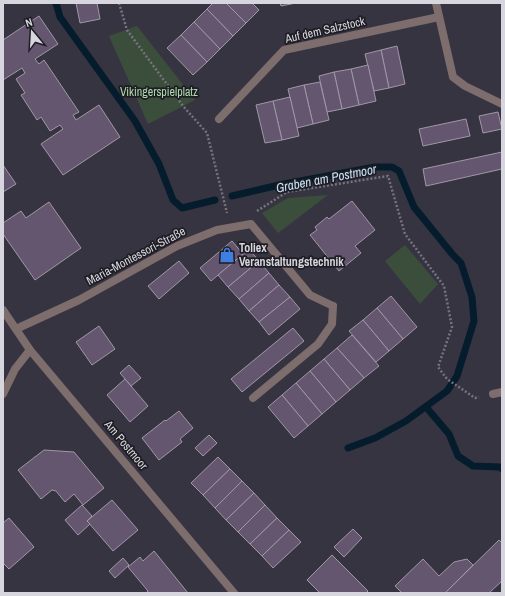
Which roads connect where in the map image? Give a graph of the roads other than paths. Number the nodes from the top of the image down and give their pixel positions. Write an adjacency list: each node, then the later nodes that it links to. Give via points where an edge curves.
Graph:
1 (436, 3): 2 (street)
2 (439, 17): 3 (street, via 453,77); 4 (street, Auf dem Salzstock, via 284,50)
3 (502, 104)
4 (219, 119)
5 (3, 310): 6 (street, Am Postmoor)
6 (16, 328): 7 (street, Am Postmoor); 11 (street, Maria-Montessori-Straße, via 80,300 177,246 217,230 251,224 310,294 332,306 332,324 318,344)
7 (30, 350): 9 (street); 12 (street, Am Postmoor)
8 (502, 392): 10 (street)
9 (3, 394)
10 (493, 394)
11 (253, 398)
12 (234, 593)

